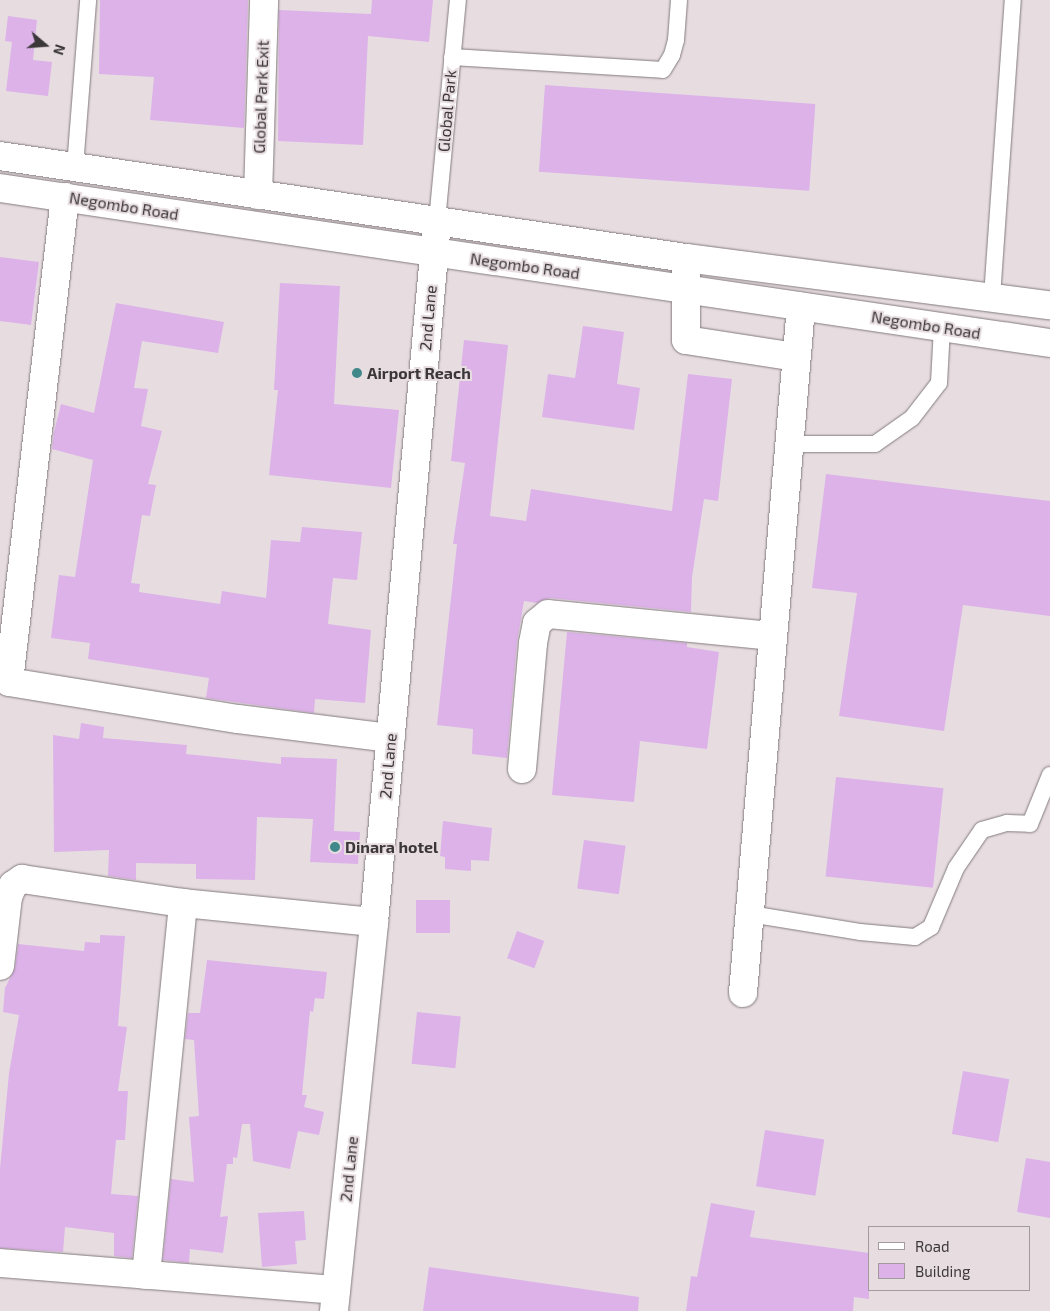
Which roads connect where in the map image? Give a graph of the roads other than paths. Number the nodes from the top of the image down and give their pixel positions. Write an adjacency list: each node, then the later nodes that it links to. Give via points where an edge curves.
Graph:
1 (88, 0): 8 (lane)
2 (264, 0): 10 (main road, Global Park Exit)
3 (458, 0): 6 (lane, Global Park)
4 (679, 0): 6 (lane, via 676,40 672,55 662,70)
5 (1013, 0): 16 (lane)
6 (452, 57): 12 (lane, Global Park)
7 (0, 156): 8 (main road, Negombo Road)
8 (75, 167): 10 (main road, Negombo Road)
9 (0, 188): 11 (main road, Negombo Road)
10 (258, 195): 12 (main road, Negombo Road)
11 (65, 198): 13 (main road, Negombo Road); 24 (main road)
12 (437, 221): 13 (main road, 2nd Lane); 14 (main road, Negombo Road)
13 (434, 254): 15 (main road, Negombo Road); 25 (main road, 2nd Lane)
14 (686, 258): 15 (main road); 16 (main road, Negombo Road)
15 (684, 289): 18 (main road, Negombo Road); 21 (main road, via 686,340)
16 (992, 297): 17 (main road, Negombo Road)
17 (1050, 305)
18 (801, 306): 19 (main road, Negombo Road); 21 (main road)
19 (942, 328): 20 (main road, Negombo Road); 22 (lane, via 939,383 912,418 875,444)
20 (1050, 343)
21 (796, 357): 22 (main road)
22 (790, 444): 23 (main road)
23 (772, 636): 26 (main road, via 548,614 537,623 533,643); 29 (main road)
24 (5, 682): 25 (main road, via 238,719)
25 (390, 738): 30 (main road, 2nd Lane)
26 (522, 769)
27 (1050, 774): 29 (lane, via 1030,824 1007,823 982,830 956,868 931,927 915,937 860,932)
28 (184, 903): 30 (main road); 31 (main road, via 22,879 13,886 8,897); 34 (main road)
29 (750, 914): 32 (main road)
30 (374, 922): 35 (main road, 2nd Lane)
31 (0, 966)
32 (743, 993)
33 (0, 1263): 34 (main road)
34 (146, 1275): 35 (main road)
35 (335, 1301)

